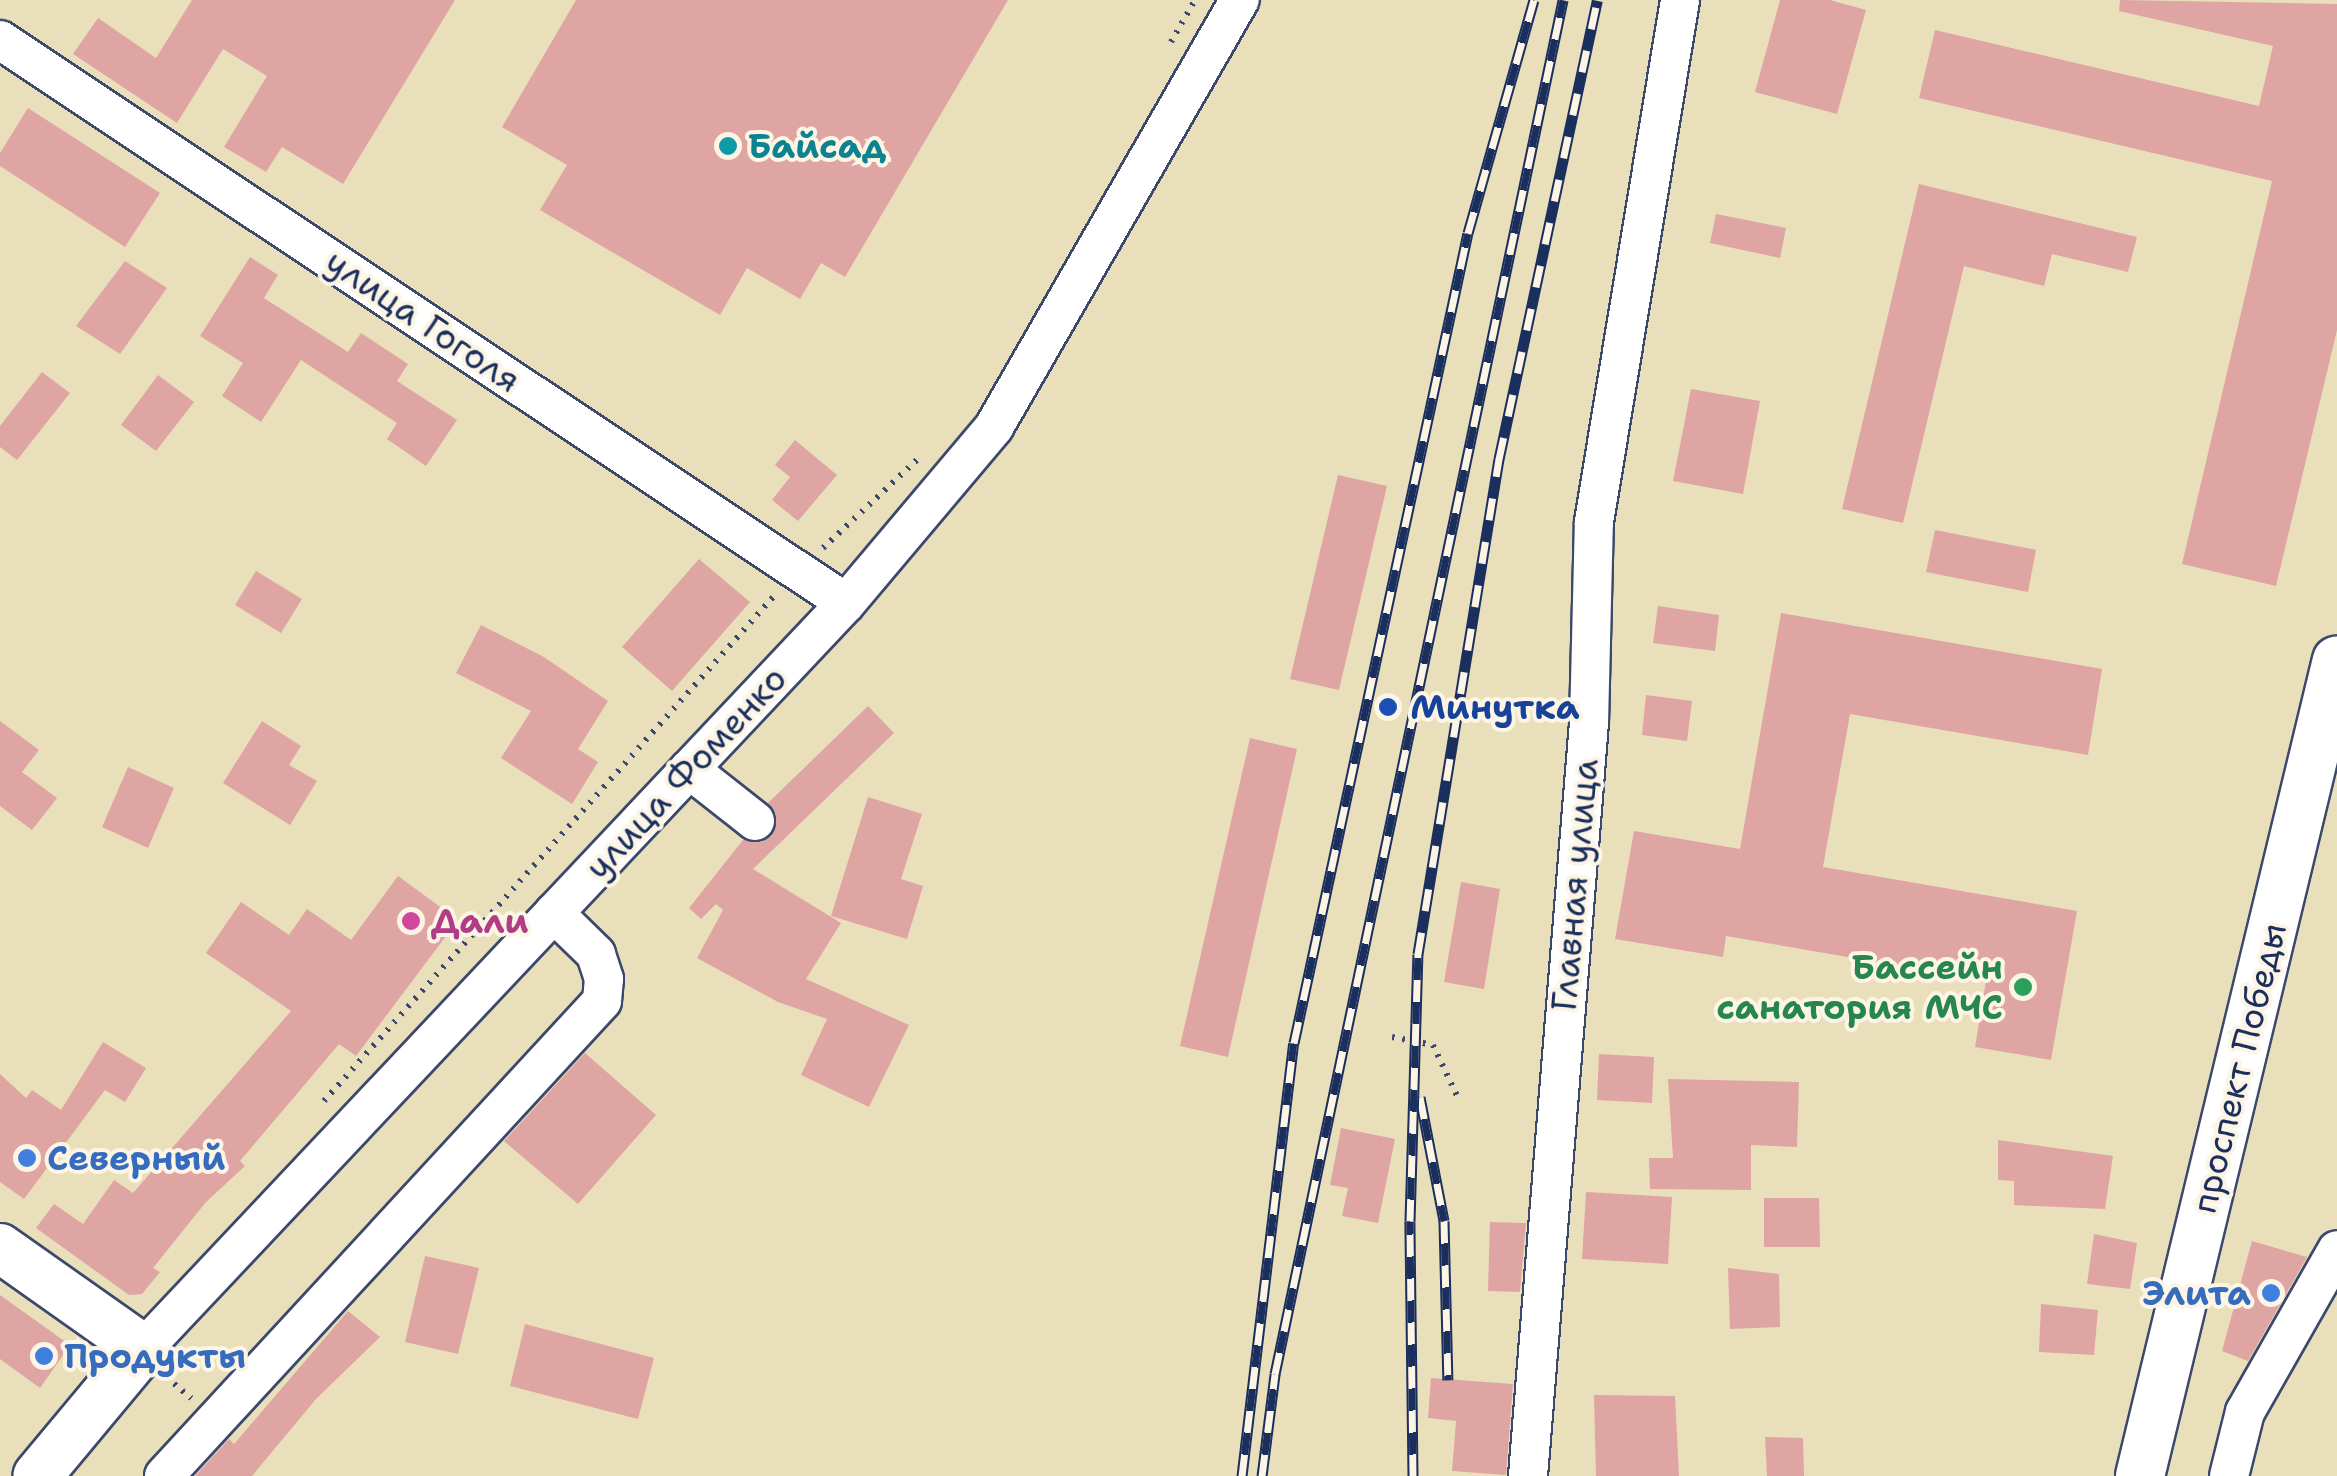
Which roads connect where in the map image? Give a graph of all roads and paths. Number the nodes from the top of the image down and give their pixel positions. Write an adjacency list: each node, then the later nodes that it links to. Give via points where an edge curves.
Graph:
1 (1195, 0): 5 (path)
2 (1240, 0): 8 (street, улица Фоменко, via 994,427)
3 (1680, 0): 21 (street, Главная улица, via 1594,522 1589,722)
4 (0, 40): 7 (street, улица Гоголя)
5 (1166, 50)
6 (932, 444): 7 (path)
7 (799, 571): 8 (street, улица Гоголя); 15 (path)
8 (846, 603): 10 (street, улица Фоменко)
9 (2337, 660): 22 (main road, проспект Победы)
10 (689, 769): 11 (street); 12 (street, улица Фоменко)
11 (755, 821)
12 (554, 913): 18 (street, улица Фоменко); 20 (street, via 596,954 602,1001)
13 (1392, 1037): 14 (path, via 1434,1044)
14 (1458, 1098)
15 (318, 1107)
16 (0, 1248): 18 (main road)
17 (2337, 1250): 23 (street, via 2245,1412)
18 (143, 1349): 19 (main road, улица Фоменко)
19 (37, 1476)
20 (164, 1476)
21 (1528, 1476)
22 (2140, 1476)
23 (2229, 1476)

